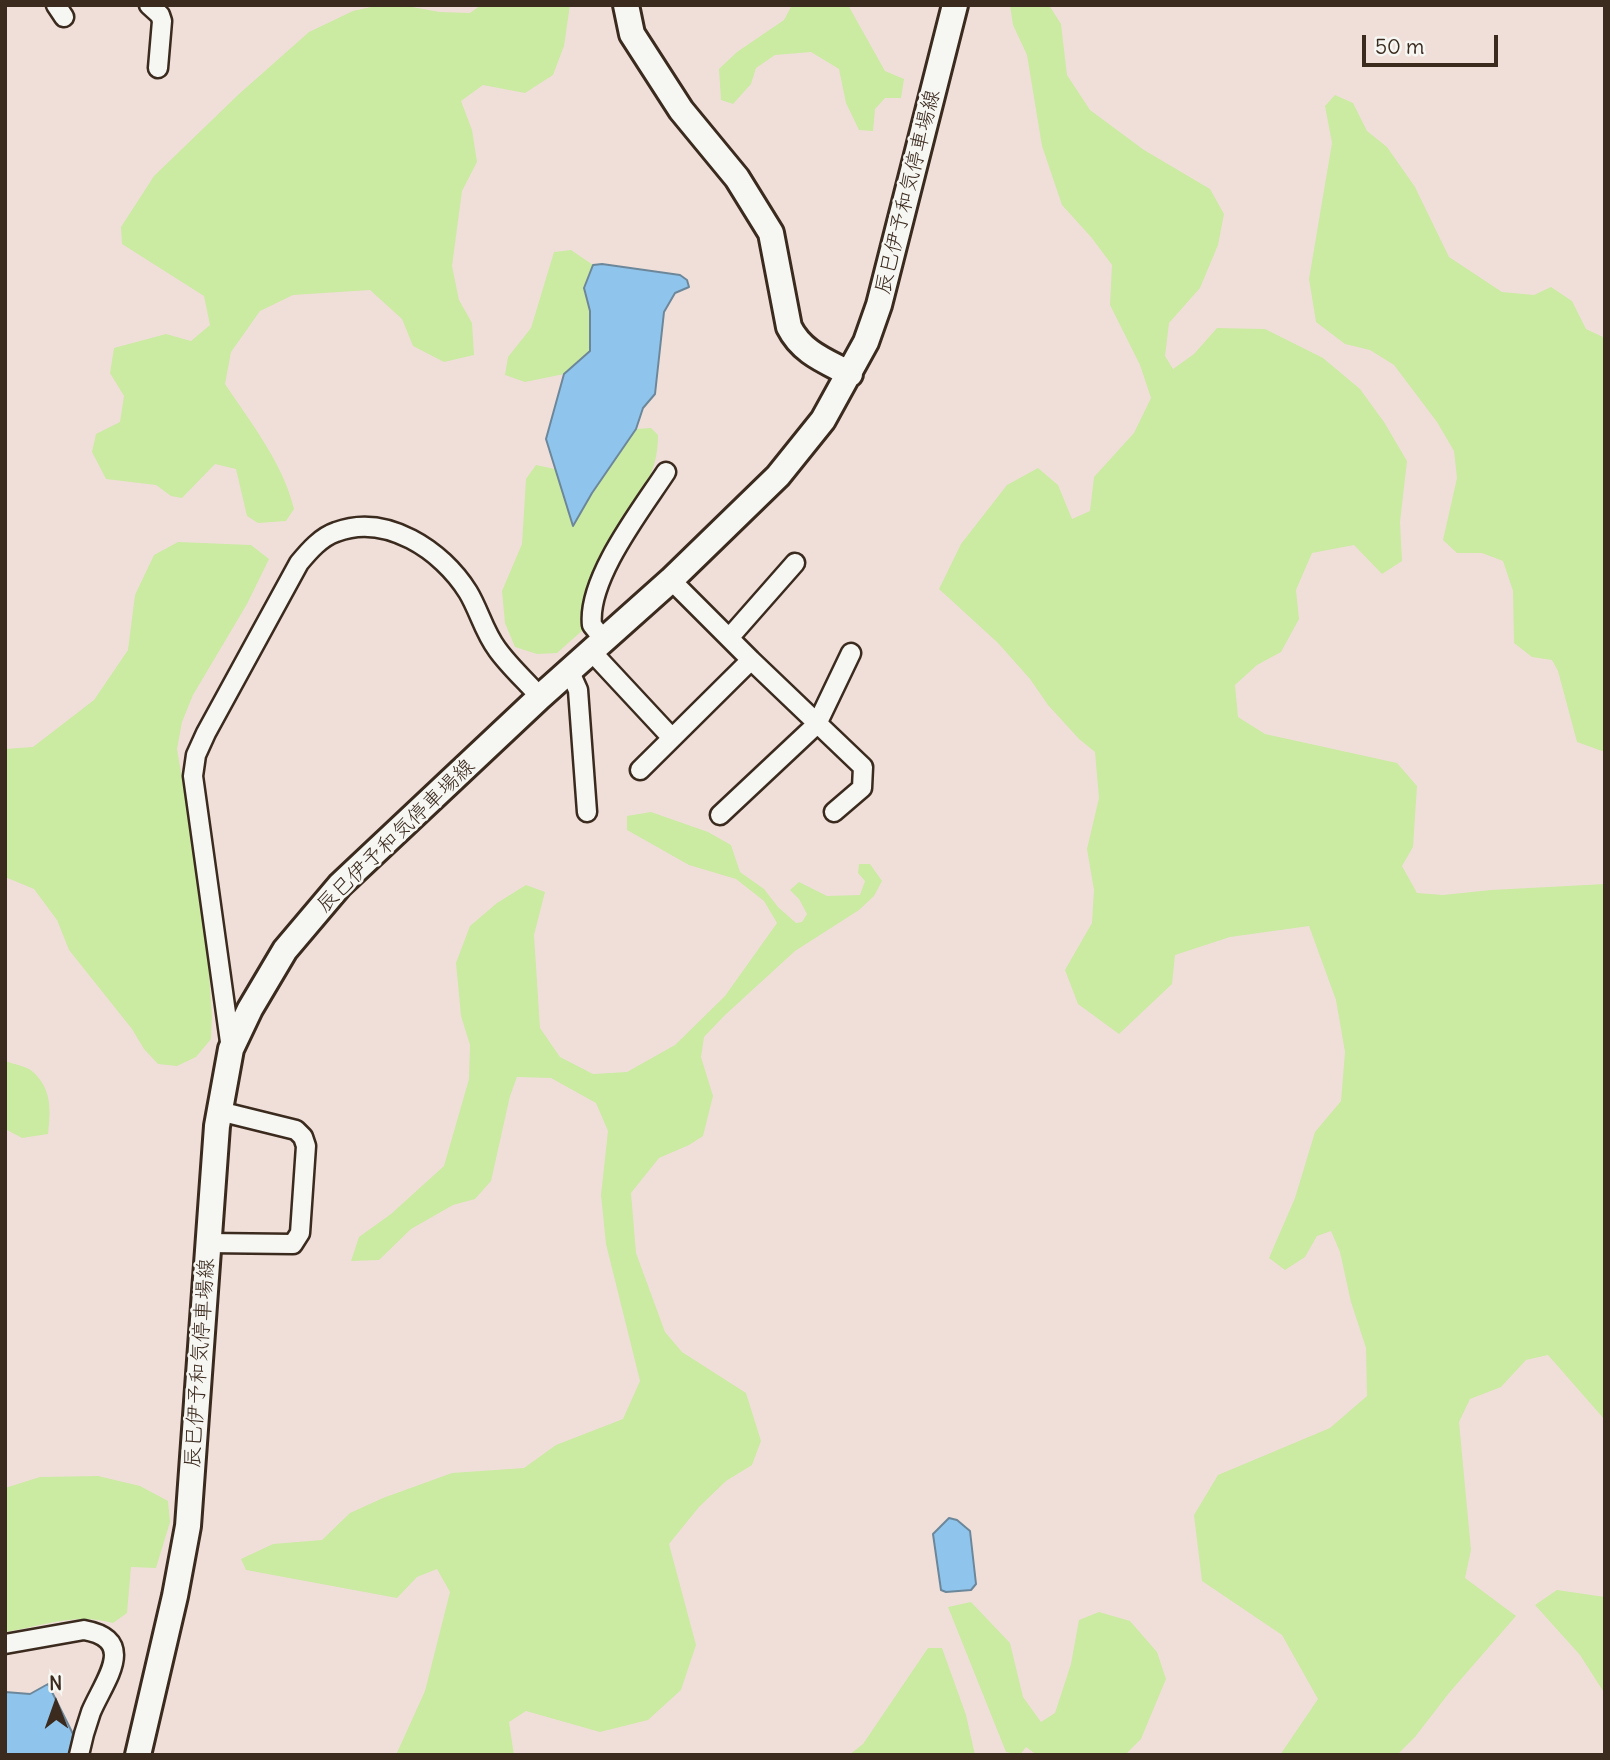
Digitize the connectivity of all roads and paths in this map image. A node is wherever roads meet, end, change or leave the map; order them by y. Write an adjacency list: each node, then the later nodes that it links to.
1 (149, 5): 4 (street)
2 (626, 5): 5 (main road)
3 (955, 5): 5 (main road, 辰巳伊予和気停車場線)
4 (158, 68)
5 (850, 374): 8 (main road, 辰巳伊予和気停車場線)
6 (666, 472): 10 (street)
7 (795, 563): 9 (street)
8 (671, 580): 9 (street); 10 (main road, 辰巳伊予和気停車場線)
9 (729, 638): 12 (street)
10 (598, 646): 13 (main road, 辰巳伊予和気停車場線); 16 (street)
11 (851, 653): 15 (street)
12 (751, 660): 15 (street); 16 (street)
13 (569, 670): 14 (main road, 辰巳伊予和気停車場線); 18 (street)
14 (540, 697): 21 (main road, 辰巳伊予和気停車場線); 21 (street)
15 (817, 724): 19 (street); 20 (street)
16 (672, 738): 17 (street)
17 (640, 770)
18 (586, 812)
19 (834, 812)
20 (720, 815)
21 (231, 1049): 22 (main road, 辰巳伊予和気停車場線)
22 (219, 1111): 23 (main road, 辰巳伊予和気停車場線); 23 (street)
23 (208, 1243): 26 (main road, 辰巳伊予和気停車場線)
24 (5, 1644): 25 (street)
25 (79, 1755)
26 (138, 1755)

